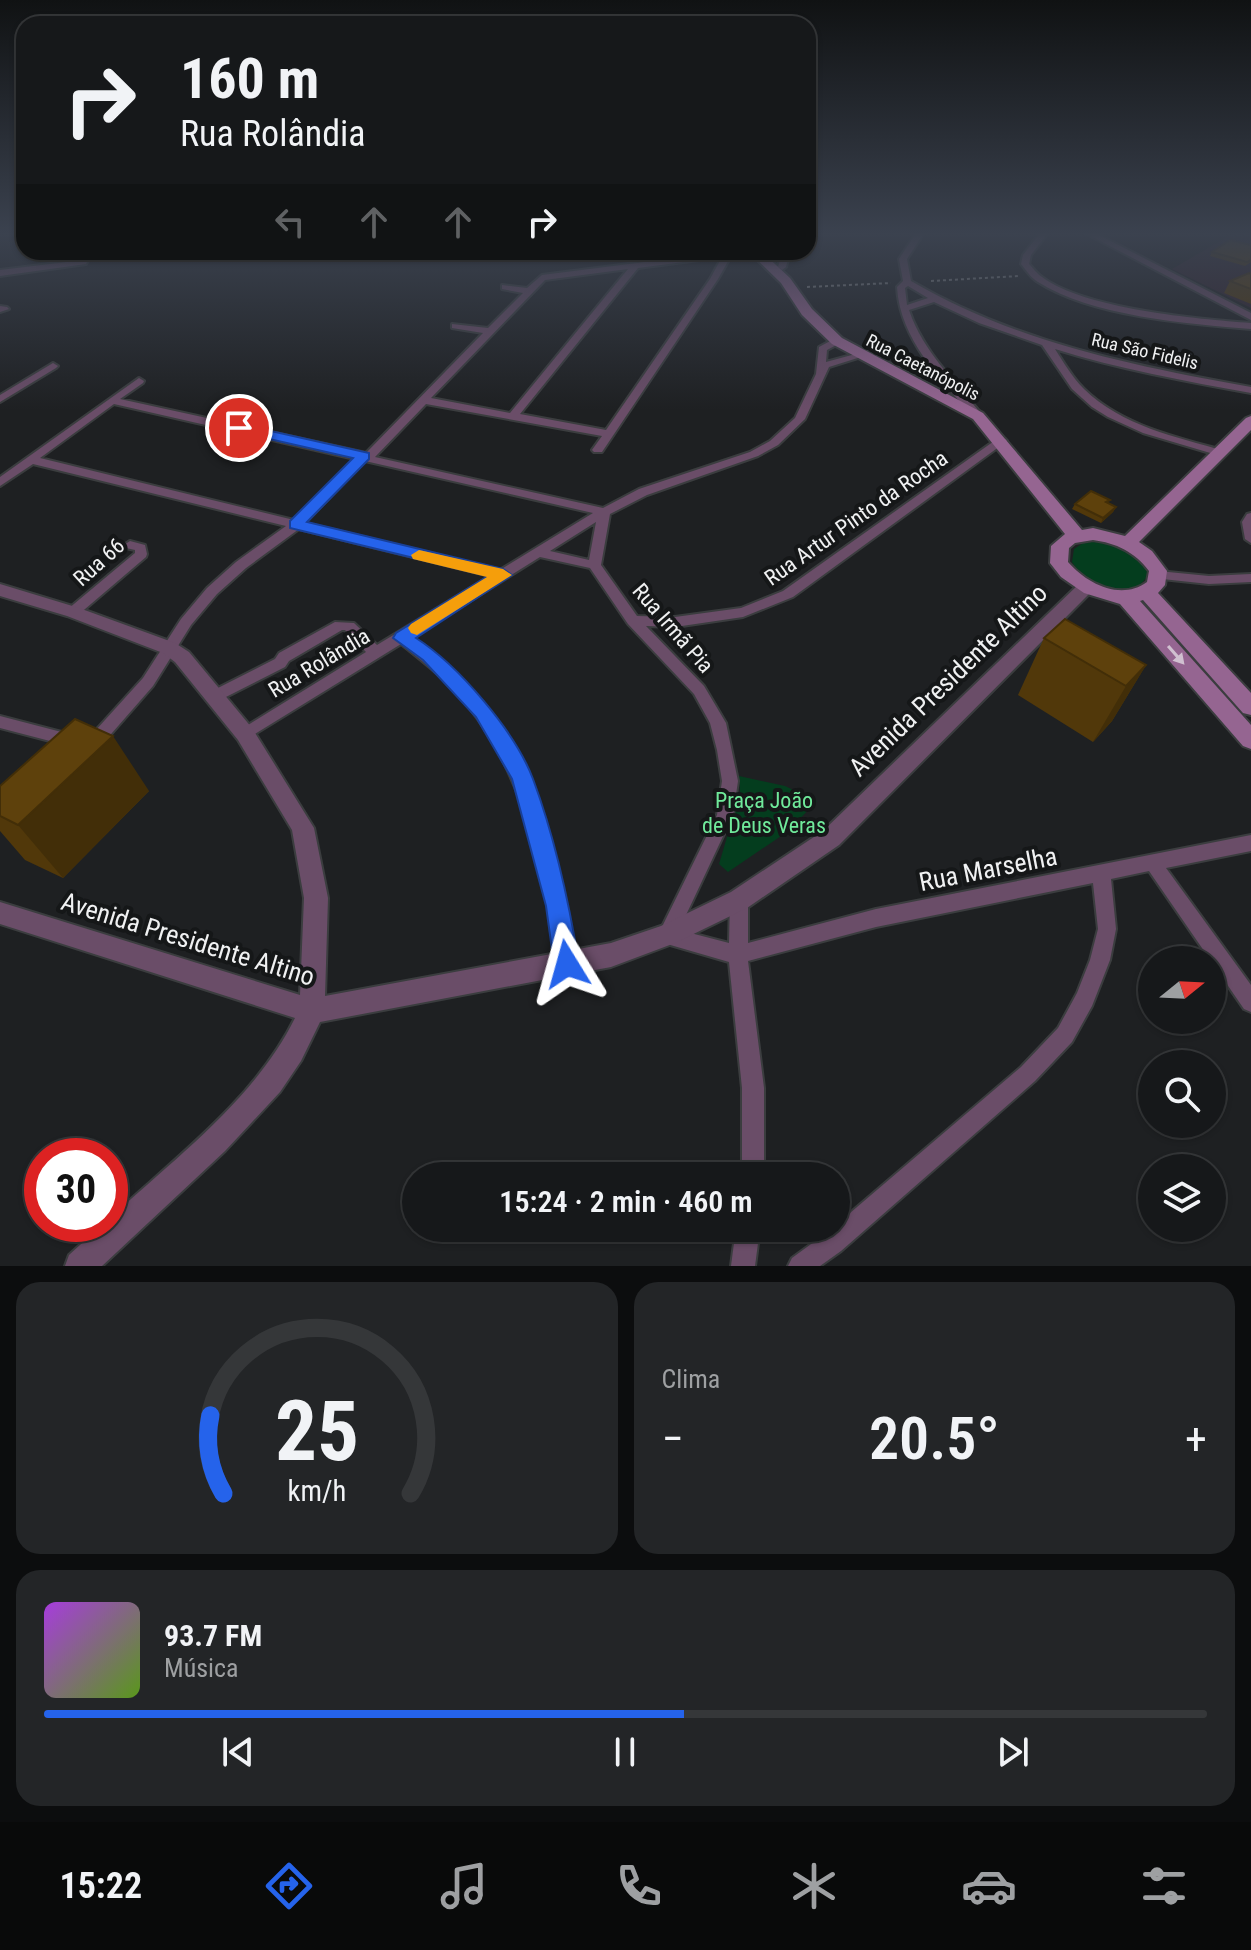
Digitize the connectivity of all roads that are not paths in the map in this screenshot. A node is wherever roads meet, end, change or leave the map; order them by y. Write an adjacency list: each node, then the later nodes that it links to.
1 (528, 292): 15 (street)
2 (614, 292): 28 (street)
3 (705, 292): 30 (street)
4 (795, 292): 11 (main road, Rua Caetanópolis)
5 (901, 292): 10 (street)
6 (923, 292): 9 (street, Rua São Fidelis)
7 (1064, 292): 14 (street)
8 (1203, 292): 12 (street)
9 (934, 299): 10 (street); 17 (street, Rua São Fidelis)
10 (903, 309): 27 (street)
11 (807, 312): 16 (main road, Rua Caetanópolis); 18 (main road)
12 (1251, 317)
13 (455, 326): 15 (street)
14 (1251, 326)
15 (490, 331): 25 (street)
16 (837, 341): 18 (street); 19 (main road, Rua Caetanópolis)
17 (1045, 342): 23 (street, Rua São Fidelis); 33 (street)
18 (822, 349): 21 (street)
19 (859, 356): 21 (street); 27 (main road, Rua Caetanópolis)
20 (53, 366): 24 (street)
21 (820, 372): 37 (street)
22 (139, 381): 26 (street)
23 (1251, 390)
24 (0, 399)
25 (423, 400): 28 (street); 34 (street)
26 (114, 401): 34 (street); 35 (street)
27 (978, 416): 31 (main road)
28 (512, 417): 30 (street)
29 (1251, 421): 33 (main road)
30 (609, 434): 32 (street)
31 (1001, 441): 40 (main road); 53 (street, Rua Artur Pinto da Rocha)
32 (598, 450)
33 (1221, 453): 42 (main road)
34 (366, 456): 37 (street); 39 (street)
35 (32, 460): 36 (street); 39 (street)
36 (0, 482)
37 (604, 512): 44 (street, Rua Rolândia); 45 (street)
38 (1251, 517): 41 (street)
39 (296, 525): 46 (street); 55 (street)
40 (1077, 536): 42 (main road); 49 (main road)
41 (1251, 539)
42 (1128, 543): 48 (main road)
43 (130, 545): 52 (street, Rua 66)
44 (538, 553): 45 (street); 46 (street, Rua Rolândia)
45 (594, 565): 53 (street, Rua Irmã Pia)
46 (503, 575): 54 (street, Rua Rolândia)
47 (1251, 578): 48 (street)
48 (1153, 584): 51 (main road); 58 (main road)
49 (1086, 587): 51 (main road); 65 (street, Avenida Presidente Altino)
50 (0, 590): 52 (street)
51 (1125, 597): 61 (main road, one-way to 61)
52 (73, 612): 55 (street)
53 (633, 621): 67 (street, Rua Irmã Pia)
54 (402, 638): 56 (street, Rua Rolândia); 69 (street)
55 (169, 648): 57 (street); 59 (street)
56 (377, 654): 57 (street); 60 (street, Rua Rolândia)
57 (215, 696): 60 (street)
58 (1251, 707)
59 (0, 722)
60 (245, 734): 71 (street)
61 (1251, 740)
62 (1251, 843): 63 (street, Rua Marselha)
63 (1153, 863): 64 (street, Rua Marselha); 70 (street)
64 (1101, 873): 68 (street, Rua Marselha); 76 (street)
65 (739, 900): 67 (street, Avenida Presidente Altino); 68 (street)
66 (0, 913): 71 (street, Avenida Presidente Altino)
67 (667, 935): 68 (street); 69 (street, Avenida Presidente Altino)
68 (738, 955): 72 (street)
69 (567, 964): 71 (street, Avenida Presidente Altino)
70 (1251, 1002)
71 (312, 1011): 74 (street)
72 (753, 1162)
73 (746, 1242): 75 (street)
74 (80, 1266)
75 (743, 1266)
76 (800, 1266)

